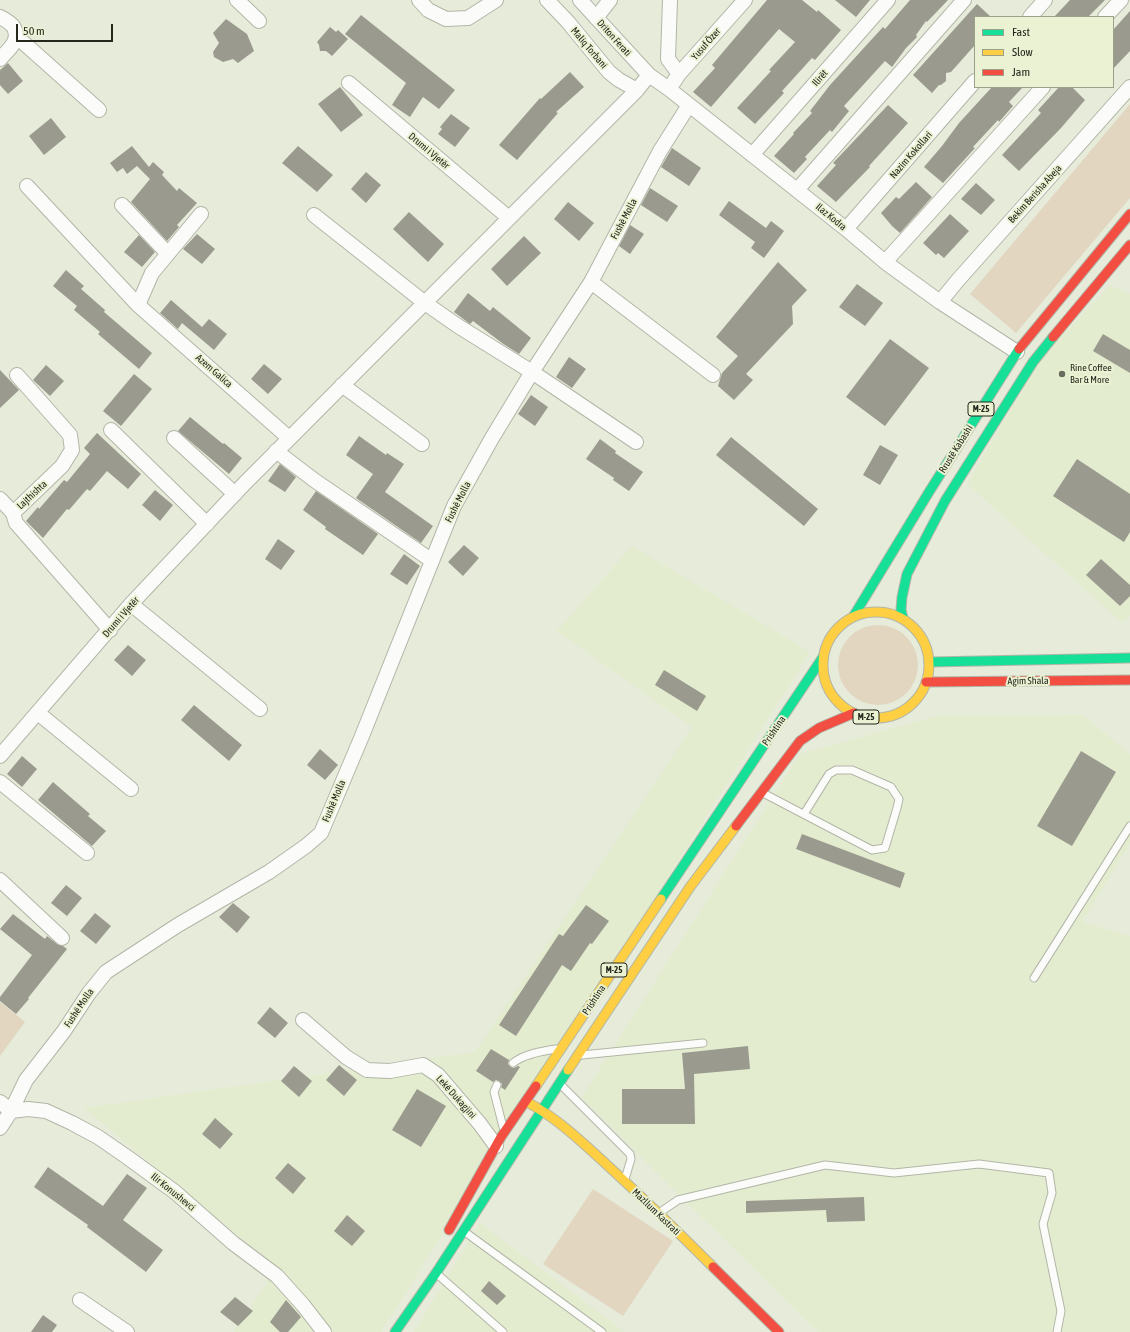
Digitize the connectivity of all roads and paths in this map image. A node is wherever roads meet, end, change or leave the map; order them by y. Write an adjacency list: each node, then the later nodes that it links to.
1 (237, 0): 17 (street)
2 (419, 0): 3 (street)
3 (496, 0)
4 (547, 0): 27 (street, Maliq Torbani)
5 (580, 0): 16 (street, Driton Ferati)
6 (610, 0): 16 (street)
7 (670, 0): 20 (street)
8 (745, 0): 20 (street, Yusuf Özer)
9 (888, 0): 30 (street, Ilirët)
10 (964, 0): 32 (street)
11 (1045, 0): 13 (street)
12 (1121, 0): 14 (street)
13 (1031, 16)
14 (1106, 16)
15 (0, 17): 18 (street)
16 (596, 18): 21 (street, Driton Ferati)
17 (259, 21)
18 (16, 36): 19 (street); 29 (street)
19 (0, 59)
20 (679, 74): 26 (street, Yusuf Özer)
21 (649, 75): 26 (street, Ilaz Kodra); 27 (street, Drumi i Vjetër)
22 (974, 82): 38 (street, Nazim Kokollari)
23 (349, 83): 37 (street, Drumi i Vjetër)
24 (1130, 87): 43 (street, Bekim Berisha Abeja)
25 (1042, 88): 41 (street)
26 (669, 89): 28 (street, Ilaz Kodra)
27 (637, 90): 37 (street, Drumi i Vjetër)
28 (689, 105): 30 (street, Ilaz Kodra); 42 (street, Fushë Molla)
29 (99, 110)
30 (752, 155): 32 (street, Ilaz Kodra)
31 (27, 186): 45 (street, Azem Galica)
32 (797, 190): 38 (street, Ilaz Kodra)
33 (122, 205): 40 (street)
34 (201, 214): 40 (street)
35 (1130, 214): 46 (main road, Rrustë Kabashi / M-25)
36 (314, 215): 44 (street)
37 (509, 218): 44 (street, Drumi i Vjetër)
38 (846, 230): 41 (street, Ilaz Kodra)
39 (1130, 245): 64 (main road, Rrustë Kabashi / M-25)
40 (168, 254): 45 (street)
41 (885, 262): 43 (street, Ilaz Kodra)
42 (590, 282): 47 (street, Fushë Molla); 49 (street)
43 (940, 302): 46 (street, Ilaz Kodra)
44 (425, 303): 47 (street); 50 (street, Drumi i Vjetër)
45 (138, 305): 53 (street, Azem Galica)
46 (1017, 352): 63 (main road, Rrustë Kabashi / M-25)
47 (532, 372): 54 (street); 61 (street, Fushë Molla)
48 (17, 375): 59 (street, Lajthishta)
49 (713, 375)
50 (342, 385): 53 (street, Drumi i Vjetër); 55 (street)
51 (111, 430): 60 (street)
52 (174, 438): 57 (street)
53 (290, 438): 56 (street, Drumi i Vjetër)
54 (636, 442)
55 (422, 444)
56 (276, 451): 57 (street, Drumi i Vjetër); 61 (street)
57 (235, 494): 60 (street, Drumi i Vjetër)
58 (0, 499): 59 (street)
59 (13, 512): 65 (street, Lajthishta)
60 (207, 524): 62 (street, Drumi i Vjetër)
61 (432, 560): 92 (street, Fushë Molla)
62 (132, 604): 65 (street, Drumi i Vjetër); 71 (street)
63 (852, 617): 64 (main road, Prishtina / M-25); 66 (main road, Prishtina / M-25)
64 (902, 618): 68 (main road, Prishtina / M-25)
65 (110, 630): 72 (street, Drumi i Vjetër)
66 (823, 657): 73 (main road, Prishtina / M-25); 86 (main road, Prishtina / M-25)
67 (1130, 658): 68 (main road, Agim Shala)
68 (929, 662): 70 (main road, Prishtina / M-25)
69 (1130, 680): 70 (main road, Agim Shala)
70 (926, 682): 73 (main road, Prishtina / M-25)
71 (260, 709)
72 (38, 712): 74 (street, Drumi i Vjetër); 76 (street)
73 (854, 713): 77 (main road, Prishtina / M-25)
74 (0, 756)
75 (0, 782): 80 (street)
76 (131, 789)
77 (761, 792): 78 (lane); 87 (main road, Prishtina / M-25)
78 (804, 814): 78 (lane)
79 (1130, 826): 83 (lane)
80 (87, 853)
81 (0, 880): 82 (street)
82 (62, 938)
83 (1034, 978)
84 (303, 1020): 96 (street, Lekë Dukagjini)
85 (703, 1043): 87 (lane)
86 (562, 1049): 88 (lane); 91 (main road, Prishtina / M-25)
87 (577, 1055): 89 (main road, Prishtina / M-25)
88 (513, 1062)
89 (560, 1083): 93 (main road, Prishtina / M-25); 97 (lane)
90 (497, 1085): 95 (lane)
91 (525, 1101): 93 (main road, Mazllum Kastrati); 95 (main road, Prishtina / M-25)
92 (5, 1107): 94 (street); 106 (street, Ilir Konushevci)
93 (543, 1109): 97 (main road, Mazllum Kastrati); 99 (main road, Prishtina / M-25)
94 (0, 1128)
95 (505, 1132): 96 (main road, Prishtina / M-25)
96 (496, 1146): 100 (main road, Prishtina / M-25)
97 (624, 1180): 98 (main road, Mazllum Kastrati)
98 (658, 1214): 110 (main road, Mazllum Kastrati); 111 (lane)
99 (463, 1231): 102 (main road, Prishtina / M-25); 109 (lane)
100 (445, 1236)
101 (439, 1250): 103 (main road, Prishtina / M-25)
102 (436, 1273): 103 (main road, Prishtina / M-25); 108 (lane)
103 (421, 1293): 107 (main road, Prishtina / M-25)
104 (80, 1300): 105 (street)
105 (128, 1332)
106 (324, 1332)
107 (395, 1332)
108 (504, 1332)
109 (602, 1332)
110 (779, 1332)
111 (1057, 1332)

